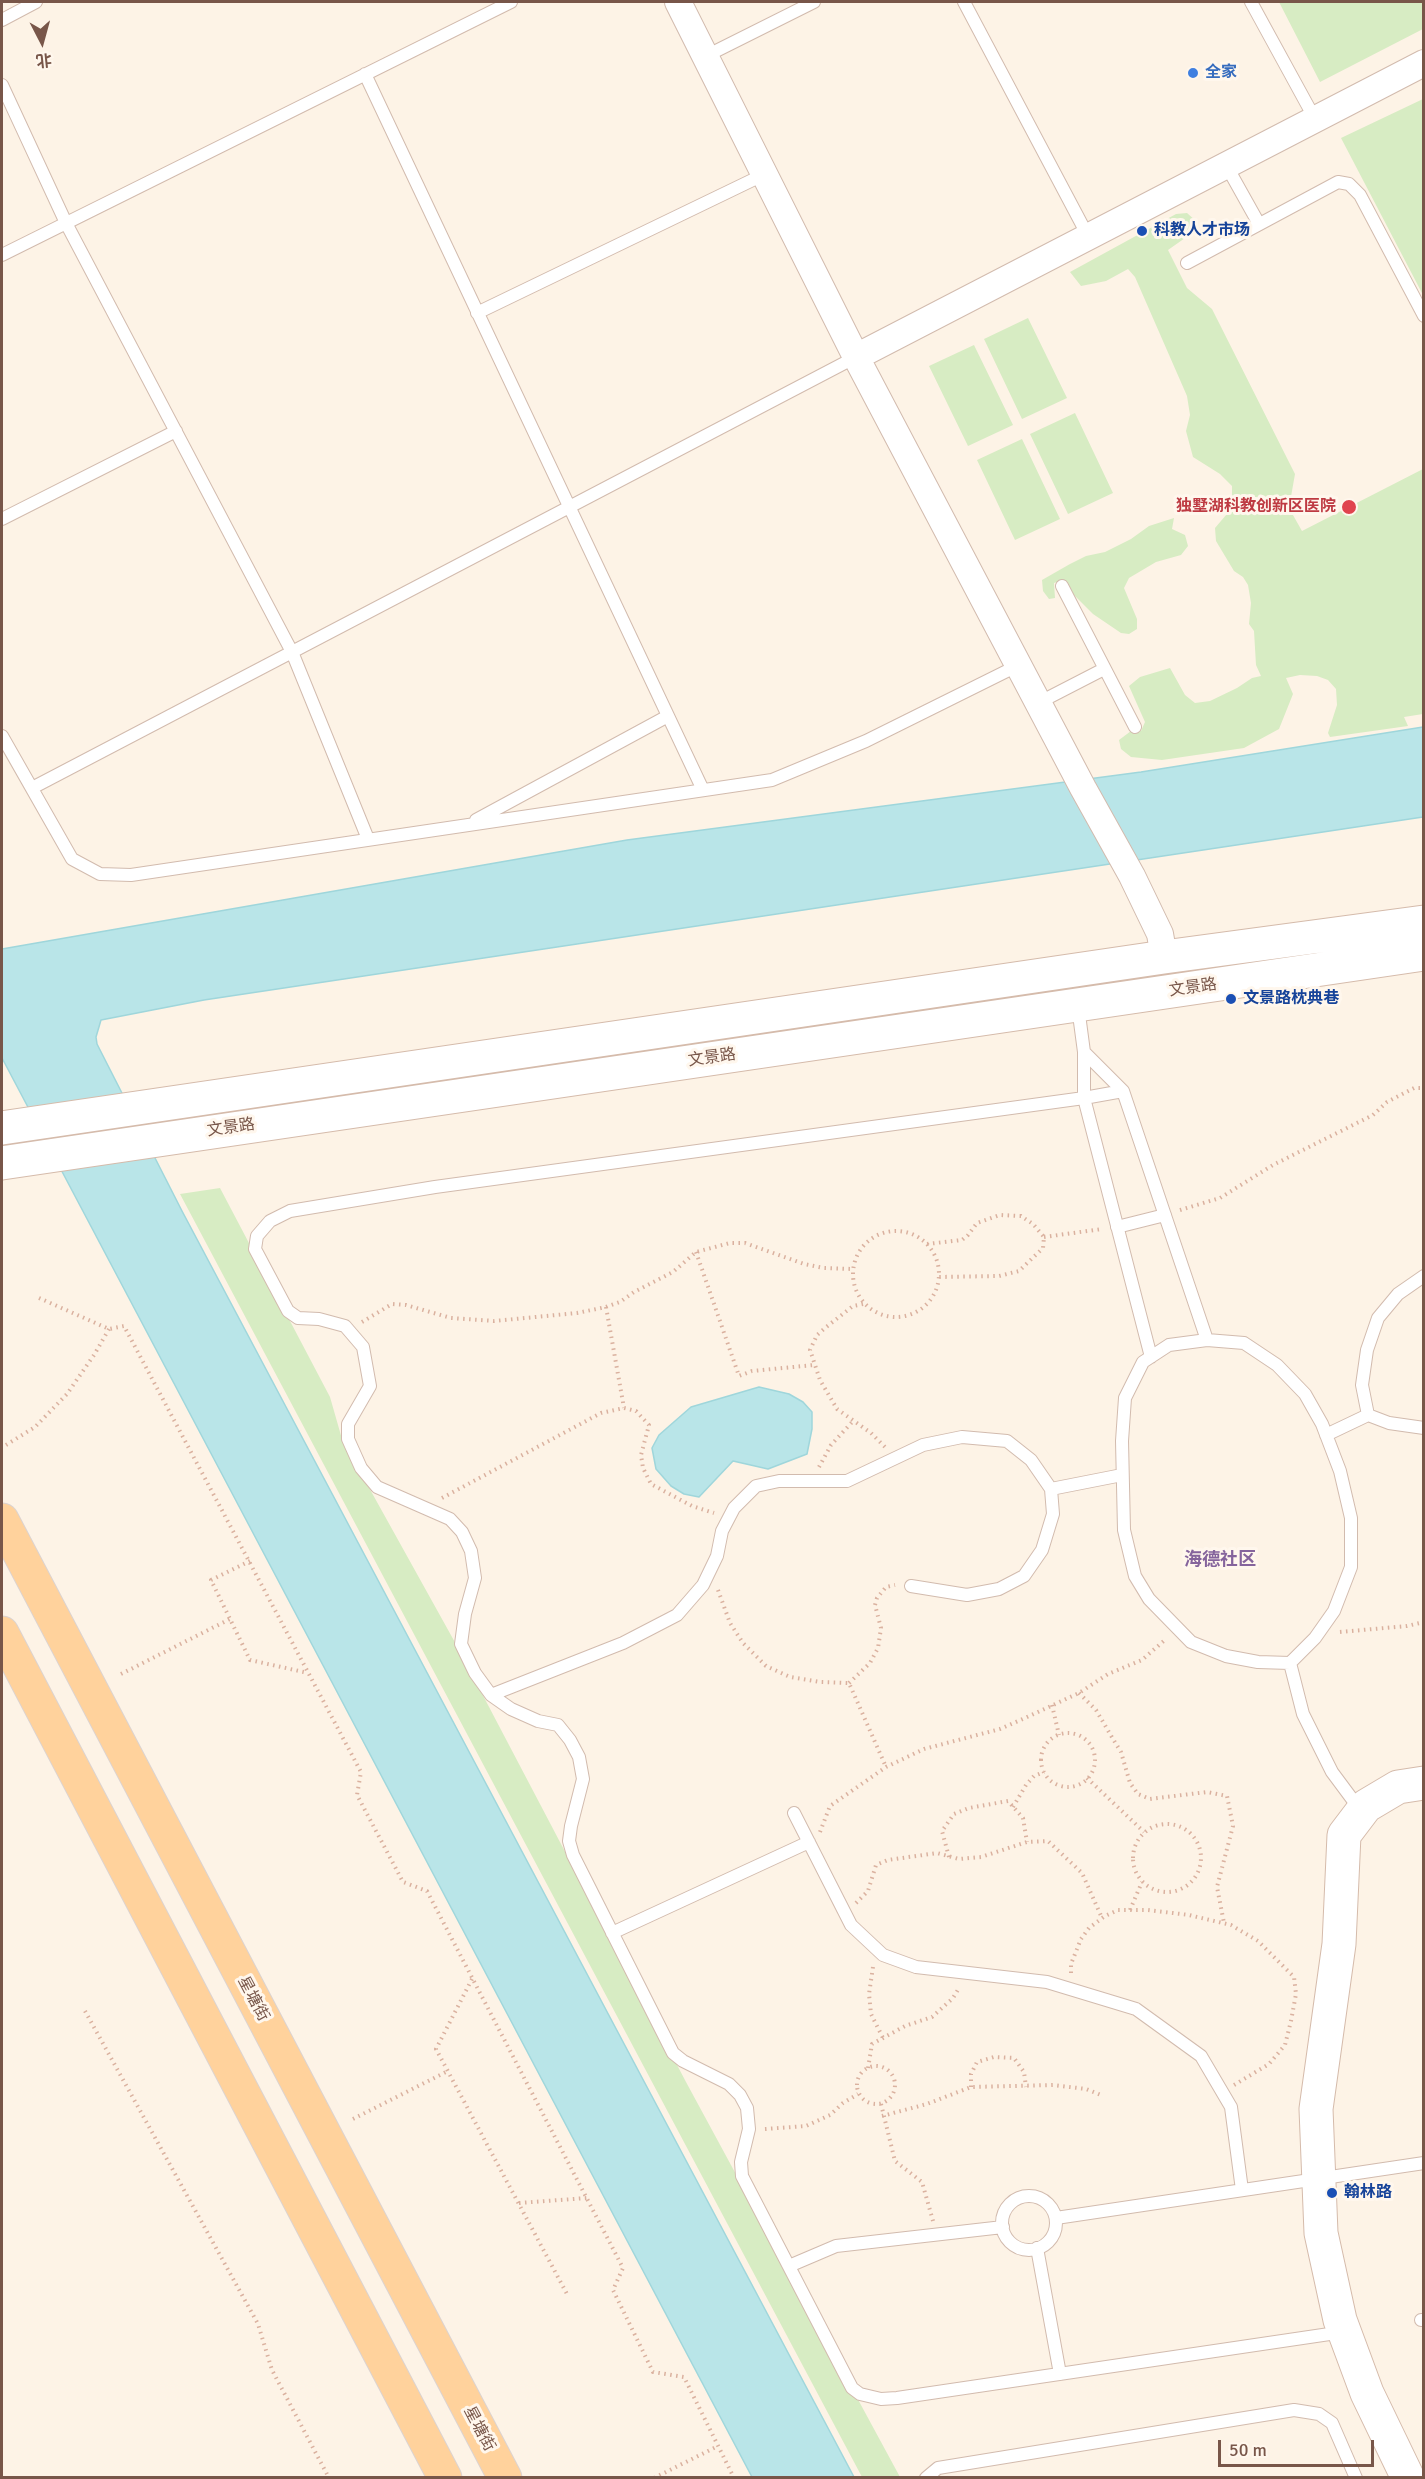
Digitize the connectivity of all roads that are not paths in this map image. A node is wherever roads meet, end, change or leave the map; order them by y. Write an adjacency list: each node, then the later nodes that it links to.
1 (36, 2): 7 (lane)
2 (511, 2): 10 (lane)
3 (678, 2): 8 (street)
4 (814, 2): 8 (lane)
5 (964, 2): 17 (lane)
6 (1251, 2): 12 (lane)
7 (2, 20)
8 (706, 56): 14 (street)
9 (1424, 63): 12 (street)
10 (365, 74): 15 (lane); 20 (lane)
11 (2, 85): 15 (lane)
12 (1315, 119): 13 (street)
13 (1226, 165): 16 (lane); 17 (street)
14 (765, 174): 20 (lane); 22 (street)
15 (66, 223): 18 (lane); 23 (lane)
16 (1259, 224): 19 (lane); 21 (lane)
17 (1088, 236): 22 (street)
18 (2, 255)
19 (1186, 263)
20 (477, 313): 24 (lane)
21 (1424, 316)
22 (856, 357): 24 (lane); 28 (street)
23 (176, 431): 25 (lane); 27 (lane)
24 (568, 508): 27 (lane); 31 (lane)
25 (2, 519)
26 (1062, 586): 29 (lane)
27 (292, 652): 34 (lane); 37 (lane)
28 (1018, 665): 30 (street); 35 (lane)
29 (1104, 669): 30 (lane); 32 (lane)
30 (1038, 703): 40 (street)
31 (668, 716): 35 (lane); 36 (lane)
32 (1135, 727)
33 (2, 736): 34 (lane)
34 (32, 788): 37 (lane)
35 (704, 790): 36 (lane)
36 (467, 825): 37 (lane)
37 (368, 839)
38 (1424, 922): 40 (main road, 文景路)
39 (1424, 954): 41 (main road, 文景路)
40 (1164, 957): 45 (main road, 文景路)
41 (1078, 1005): 42 (lane); 46 (main road, 文景路)
42 (1084, 1052): 43 (lane); 44 (lane)
43 (1123, 1091): 44 (lane); 47 (lane)
44 (1084, 1098): 48 (lane); 61 (lane)
45 (16, 1125)
46 (2, 1163)
47 (1165, 1215): 48 (lane); 50 (lane)
48 (1117, 1227): 51 (lane)
49 (1424, 1276): 52 (lane)
50 (1207, 1340): 51 (lane); 54 (lane)
51 (1151, 1357): 55 (lane)
52 (1368, 1415): 53 (lane); 54 (lane)
53 (1424, 1428)
54 (1326, 1435): 60 (lane)
55 (1122, 1475): 56 (lane); 60 (lane)
56 (1051, 1489): 58 (lane); 61 (lane)
57 (2, 1520): 78 (main road, 星塘街)
58 (911, 1586)
59 (2, 1634): 77 (main road)
60 (1290, 1663): 63 (lane)
61 (491, 1695): 66 (lane)
62 (1424, 1783): 63 (main road)
63 (1361, 1812): 68 (main road)
64 (794, 1813): 65 (lane)
65 (809, 1842): 66 (lane); 69 (lane)
66 (612, 1933): 73 (lane)
67 (1424, 2163): 68 (lane)
68 (1319, 2179): 69 (lane); 74 (main road)
69 (1242, 2190): 70 (lane)
70 (1056, 2218): 71 (lane); 72 (lane)
71 (1003, 2227): 72 (lane); 73 (lane)
72 (1037, 2248): 75 (lane)
73 (789, 2266): 75 (lane)
74 (1345, 2332): 75 (lane); 80 (main road)
75 (1060, 2374)
76 (1352, 2476): 79 (lane)
77 (445, 2478)
78 (505, 2478)
79 (926, 2478)
80 (1408, 2478)

